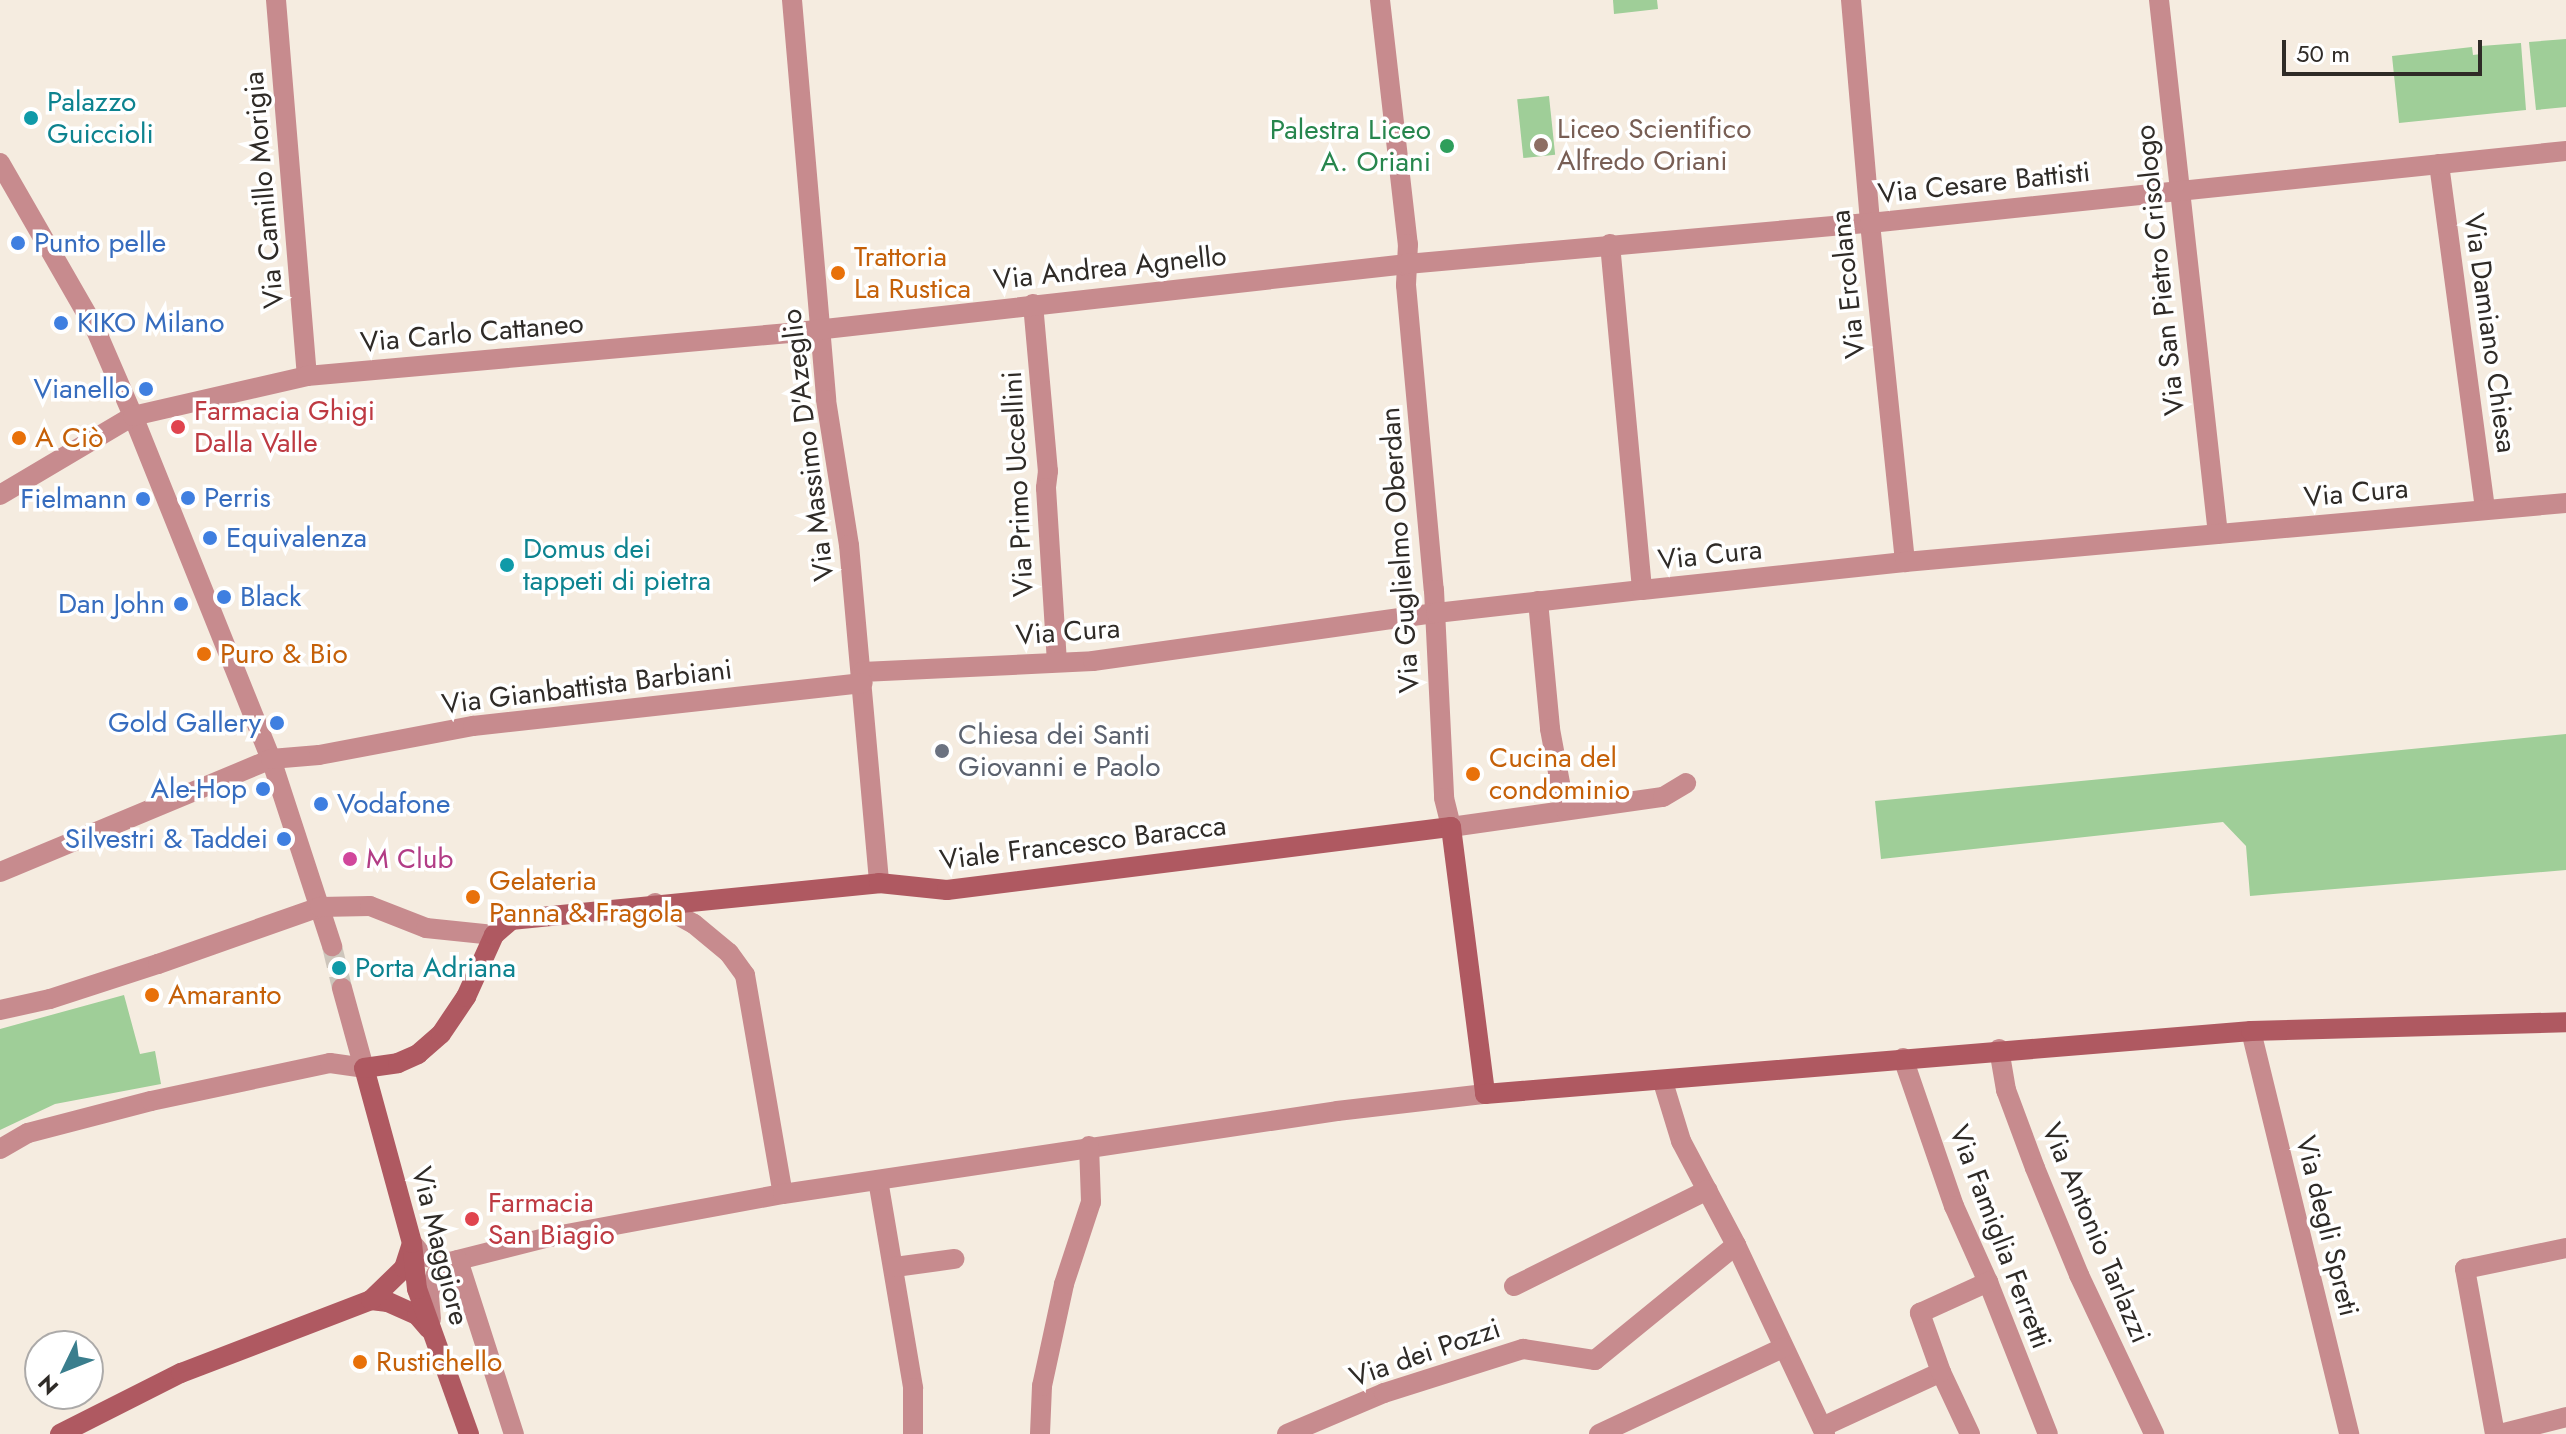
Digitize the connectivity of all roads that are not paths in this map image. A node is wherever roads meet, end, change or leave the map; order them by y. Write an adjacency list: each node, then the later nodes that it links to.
1 (276, 0): 15 (street, Via Camillo Morigia)
2 (792, 0): 14 (street, Via Massimo D'Azeglio)
3 (1380, 0): 12 (street, Via Guglielmo Oberdan)
4 (1851, 0): 10 (street, Via Ercolana)
5 (2159, 0): 9 (street, Via San Pietro Crisologo)
6 (2566, 151): 8 (street, Via Cesare Battisti)
7 (0, 163): 16 (street)
8 (2439, 164): 9 (street, Via Cesare Battisti); 19 (street, Via Damiano Chiesa)
9 (2179, 191): 10 (street, Via Cesare Battisti); 20 (street, Via San Pietro Crisologo)
10 (1870, 223): 11 (street, Via Cesare Battisti); 21 (street, Via Ercolana)
11 (1610, 244): 12 (street, Via Cesare Battisti); 22 (street)
12 (1407, 264): 13 (street, Via Andrea Agnello); 24 (street, Via Guglielmo Oberdan)
13 (1033, 304): 14 (street, Via Andrea Agnello); 25 (street, Via Primo Uccellini)
14 (820, 330): 15 (street, Via Carlo Cattaneo); 26 (street, Via Massimo D'Azeglio)
15 (307, 376): 16 (street, Via Carlo Cattaneo)
16 (133, 416): 17 (street, Via Carlo Cattaneo); 27 (street)
17 (0, 495)
18 (2566, 503): 19 (street, Via Cura)
19 (2485, 510): 20 (street, Via Cura)
20 (2218, 534): 21 (street, Via Cura)
21 (1905, 562): 22 (street, Via Cura)
22 (1642, 590): 23 (street, Via Cura)
23 (1538, 601): 24 (street, Via Cura); 29 (street)
24 (1436, 613): 25 (street, Via Cura); 30 (street, Via Guglielmo Oberdan)
25 (1057, 662): 26 (street, Via Cura)
26 (863, 678): 27 (street, Via Gianbattista Barbiani); 32 (street, Via Massimo D'Azeglio)
27 (271, 759): 31 (street, Via Gianbattista Barbiani); 34 (street)
28 (1686, 783): 29 (street, Viale Francesco Baracca)
29 (1565, 810): 30 (street, Viale Francesco Baracca)
30 (1451, 827): 32 (street, Viale Francesco Baracca); 45 (street, Via Guglielmo Oberdan)
31 (0, 872)
32 (879, 883): 33 (street, Viale Francesco Baracca)
33 (655, 903): 35 (street, Viale Francesco Baracca); 50 (street)
34 (320, 907): 35 (street); 36 (street); 38 (street)
35 (494, 935): 43 (street)
36 (332, 946)
37 (342, 988): 43 (street)
38 (0, 1010)
39 (2566, 1022): 40 (street)
40 (2251, 1031): 41 (street); 75 (street, Via degli Spreti)
41 (1999, 1049): 42 (street); 74 (street, Via Antonio Tarlazzi)
42 (1903, 1058): 44 (street); 57 (street, Via Famiglia Ferretti)
43 (364, 1068): 47 (street); 51 (street, Via Maggiore)
44 (1663, 1082): 45 (street); 49 (street)
45 (1485, 1094): 46 (street)
46 (1089, 1146): 48 (street); 69 (street)
47 (0, 1149)
48 (878, 1180): 50 (street); 56 (street)
49 (1707, 1190): 52 (street); 58 (street)
50 (783, 1194): 55 (street)
51 (412, 1243): 55 (street); 59 (street); 60 (street, Via Maggiore)
52 (1736, 1245): 61 (street); 70 (street, Via dei Pozzi)
53 (2566, 1248): 76 (street)
54 (954, 1259): 56 (street)
55 (454, 1261): 60 (street); 67 (street, Via Maggiore)
56 (895, 1267): 68 (street)
57 (1988, 1282): 62 (street); 73 (street, Via Famiglia Ferretti)
58 (1514, 1286)
59 (371, 1300): 60 (street); 65 (street)
60 (431, 1333): 66 (street, Via Maggiore)
61 (1783, 1348): 64 (street); 71 (street)
62 (1941, 1372): 64 (street); 72 (street)
63 (2566, 1417): 76 (street)
64 (1823, 1430)
65 (60, 1434)
66 (469, 1434)
67 (514, 1434)
68 (913, 1434)
69 (1040, 1434)
70 (1287, 1434)
71 (1599, 1434)
72 (1970, 1434)
73 (2048, 1434)
74 (2154, 1434)
75 (2349, 1434)
76 (2498, 1434)

